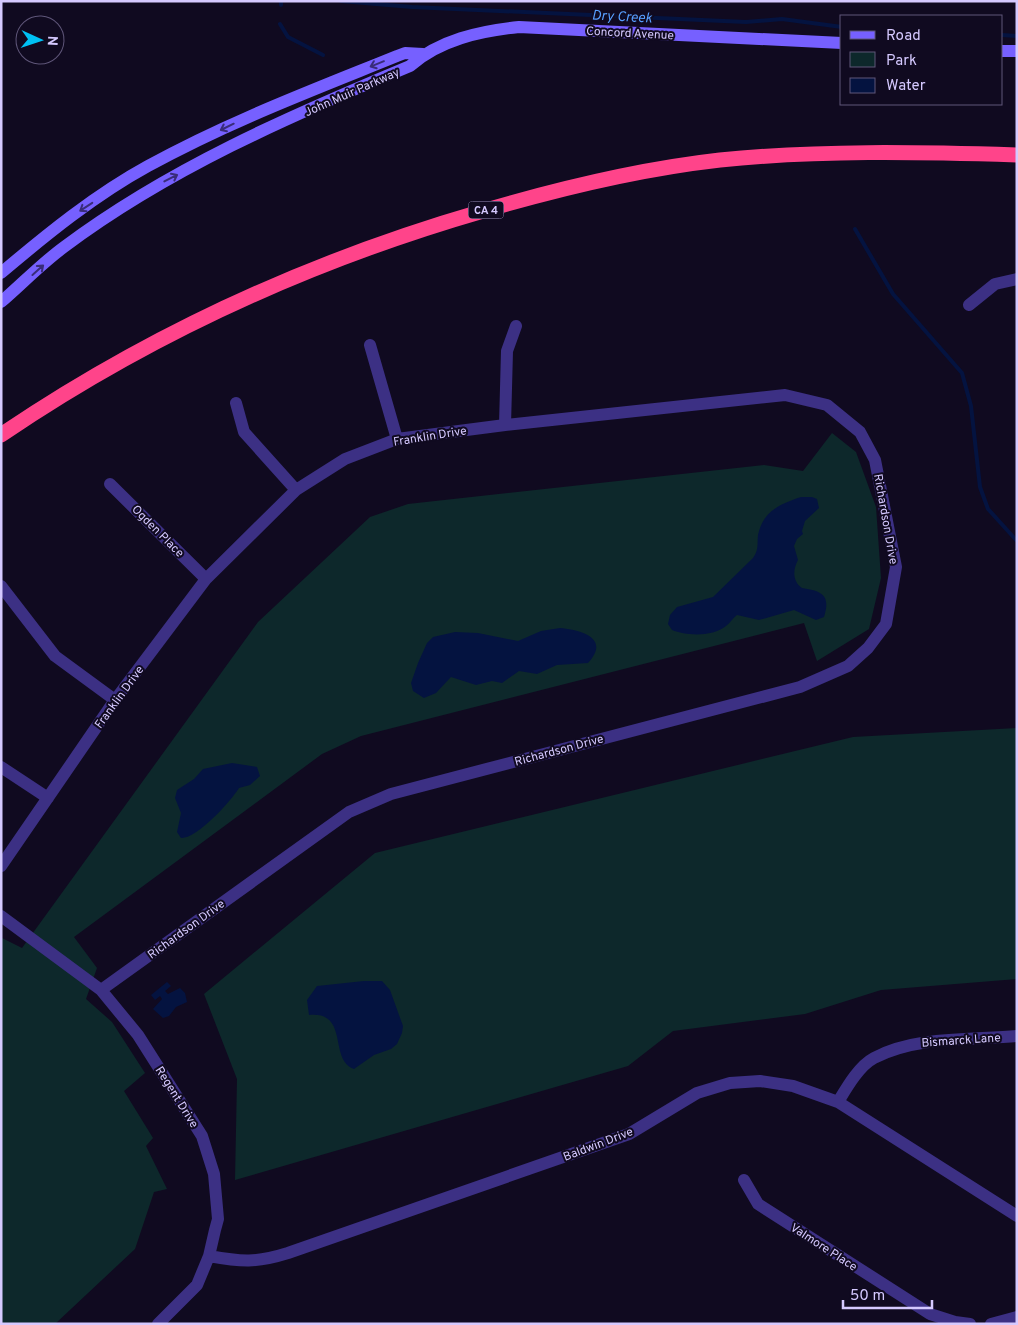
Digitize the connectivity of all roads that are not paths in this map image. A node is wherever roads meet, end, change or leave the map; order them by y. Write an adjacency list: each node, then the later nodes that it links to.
1 (840, 43): 4 (street, Concord Avenue)
2 (1003, 51): 3 (street)
3 (1017, 52)
4 (423, 54): 6 (street, John Muir Parkway, one-way to 6); 8 (street, John Muir Parkway, one-way to 4)
5 (1017, 155): 14 (highway, CA 4)
6 (1, 273)
7 (1017, 279): 9 (street)
8 (1, 302)
9 (969, 305)
10 (516, 326): 13 (street)
11 (370, 345): 15 (street)
12 (236, 403): 18 (street)
13 (505, 425): 15 (street, Franklin Drive); 16 (street, Franklin Drive)
14 (1, 435)
15 (397, 439): 18 (street, Franklin Drive)
16 (875, 460): 26 (street, Richardson Drive)
17 (110, 484): 19 (street, Ogden Place)
18 (296, 490): 19 (street, Franklin Drive)
19 (206, 579): 21 (street, Franklin Drive)
20 (1, 586): 21 (street)
21 (115, 700): 23 (street, Franklin Drive)
22 (1, 767): 23 (street)
23 (48, 798): 24 (street, Franklin Drive)
24 (1, 866)
25 (1, 916): 26 (street, Regent Drive)
26 (101, 990): 31 (street, Regent Drive)
27 (1017, 1036): 28 (street, Bismarck Lane)
28 (838, 1102): 30 (street, Baldwin Drive); 31 (street, Baldwin Drive)
29 (744, 1180): 34 (street, Valmore Place)
30 (1017, 1216)
31 (209, 1256): 33 (street, Regent Drive)
32 (1017, 1317): 35 (street)
33 (158, 1324)
34 (970, 1324)
35 (992, 1324)

